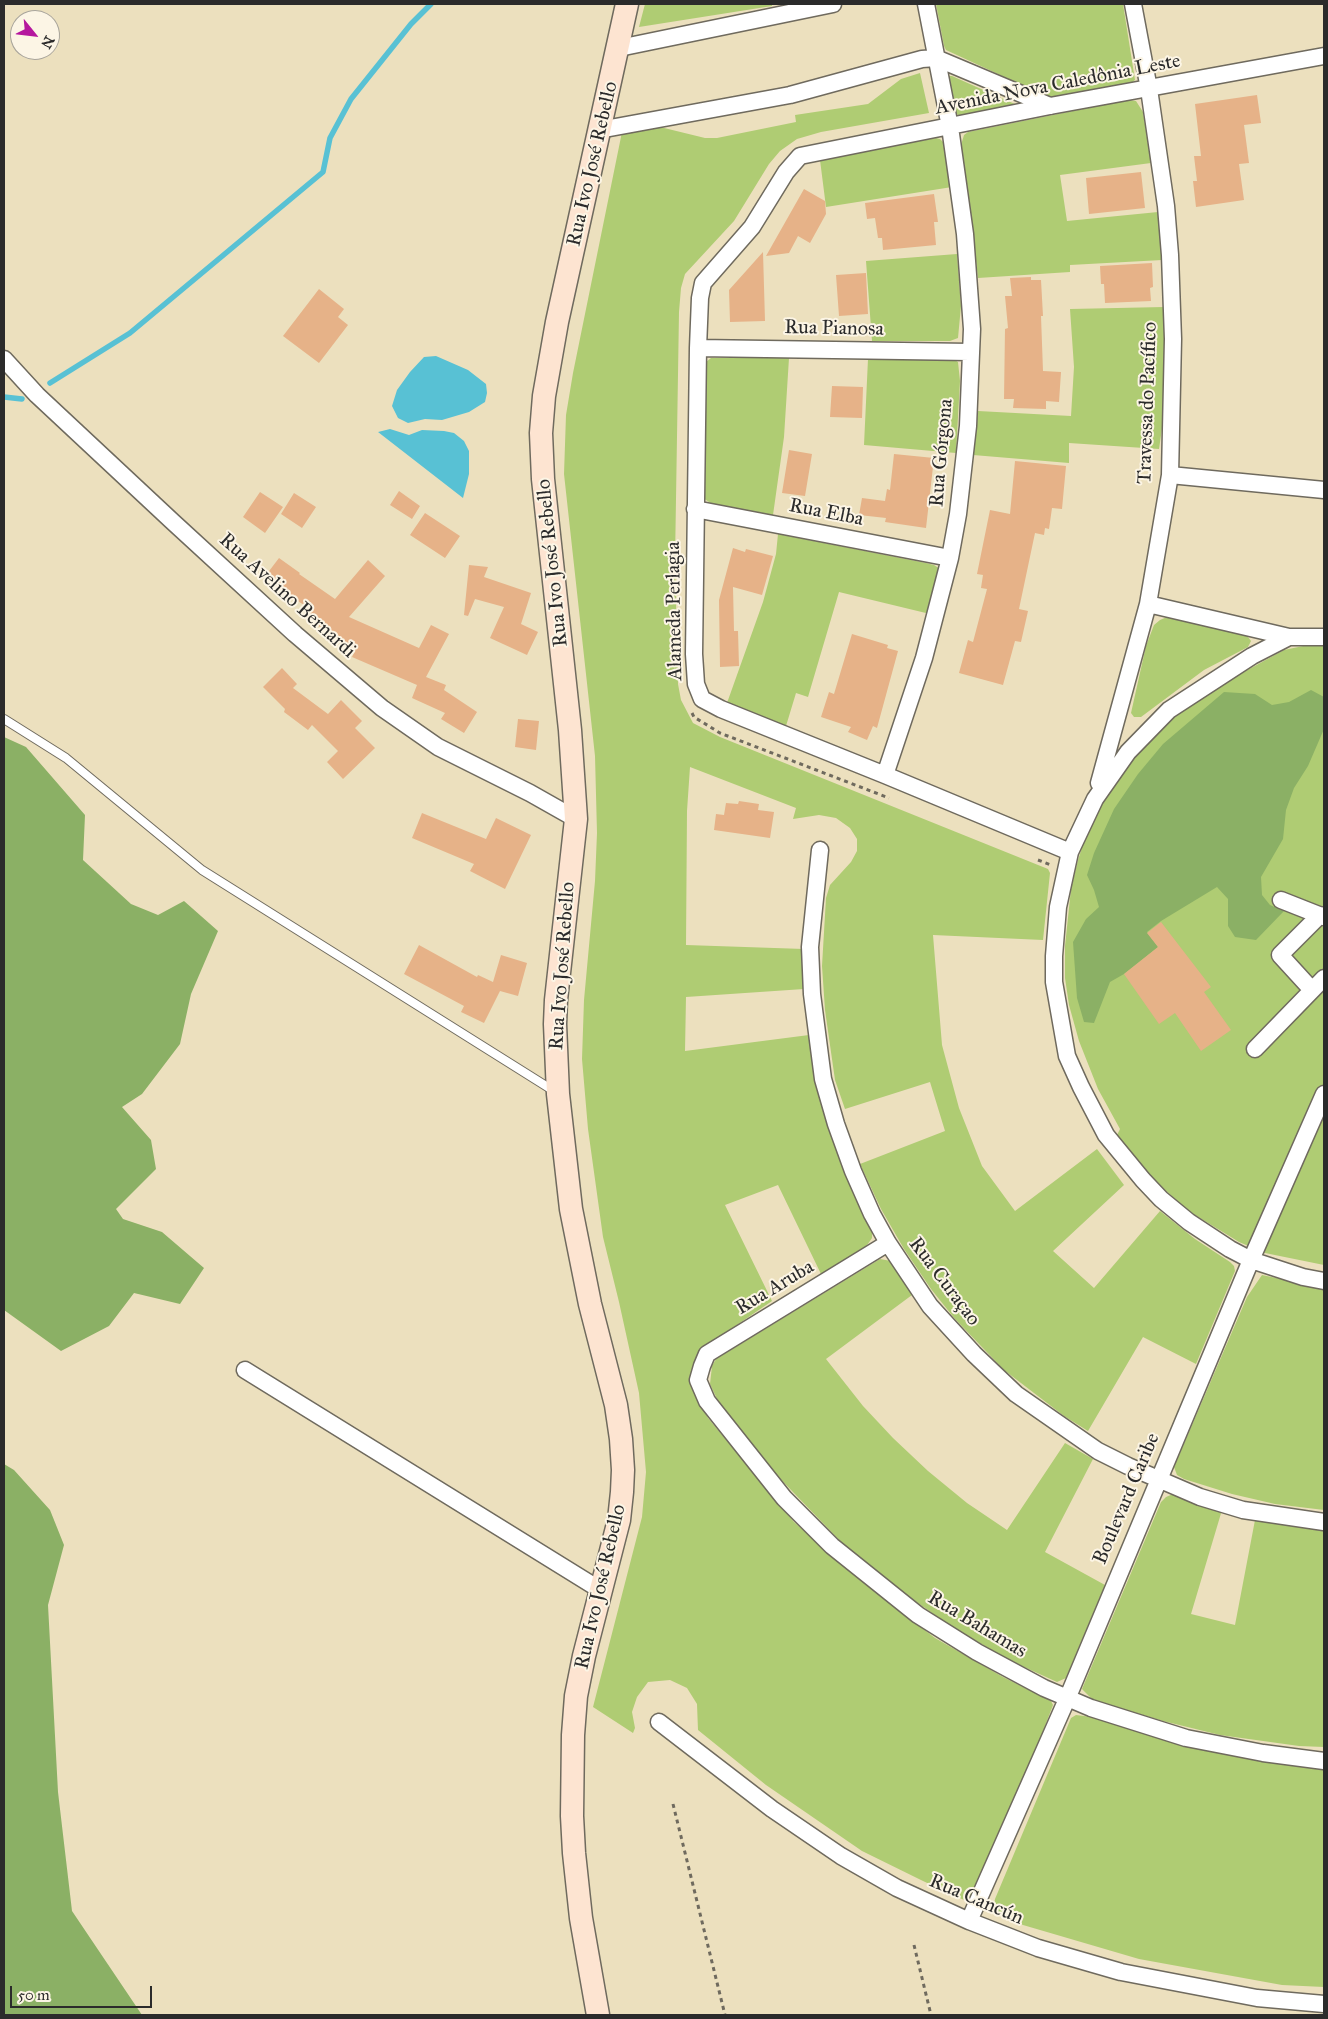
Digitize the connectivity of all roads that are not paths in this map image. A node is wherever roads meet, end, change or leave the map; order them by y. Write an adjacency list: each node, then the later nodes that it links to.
1 (627, 4): 5 (street, Rua Ivo José Rebello)
2 (832, 4): 5 (street)
3 (926, 4): 7 (street, Rua Górgona)
4 (1133, 4): 8 (street, Travessa do Pacífico)
5 (619, 48): 11 (street, Rua Ivo José Rebello)
6 (1324, 56): 8 (street, Avenida Nova Caledônia Leste)
7 (936, 58): 9 (street); 10 (street, Rua Górgona); 11 (street)
8 (1149, 89): 9 (street, Avenida Nova Caledônia Leste); 16 (street, Travessa do Pacífico)
9 (1050, 106): 10 (street, Avenida Nova Caledônia Leste)
10 (950, 127): 12 (street, Avenida Nova Caledônia Leste); 14 (street, Rua Górgona)
11 (600, 130): 26 (street, Rua Ivo José Rebello)
12 (800, 156): 13 (street, Alameda Perlagia)
13 (698, 348): 14 (street, Rua Pianosa); 18 (street, Alameda Perlagia)
14 (970, 352): 19 (street, Rua Górgona)
15 (4, 359): 26 (street, Rua Avelino Bernardi)
16 (1170, 475): 17 (street); 20 (street, Travessa do Pacífico)
17 (1324, 490)
18 (695, 510): 19 (street, Rua Elba); 24 (street, Alameda Perlagia)
19 (950, 558): 24 (street, Rua Górgona)
20 (1148, 604): 21 (street); 25 (street, Travessa do Pacífico)
21 (1289, 637): 22 (street); 25 (street)
22 (1324, 637)
23 (4, 719): 34 (lane)
24 (886, 775): 28 (street, Alameda Perlagia)
25 (1094, 799): 28 (street)
26 (576, 819): 34 (street, Rua Ivo José Rebello)
27 (820, 850): 36 (street, Rua Curaçao)
28 (1070, 852): 37 (street)
29 (1281, 900): 30 (street)
30 (1322, 916): 32 (street)
31 (1324, 978): 32 (street)
32 (1312, 990): 33 (street)
33 (1255, 1049)
34 (558, 1094): 43 (street, Rua Ivo José Rebello)
35 (1324, 1094): 37 (street, Boulevard Caribe)
36 (888, 1243): 40 (street, Rua Aruba); 41 (street, Rua Curaçao)
37 (1251, 1260): 38 (street); 41 (street, Boulevard Caribe)
38 (1324, 1281)
39 (245, 1370): 43 (street)
40 (698, 1380): 44 (street, Rua Bahamas)
41 (1158, 1479): 42 (street, Rua Curaçao); 44 (street, Boulevard Caribe)
42 (1324, 1522)
43 (602, 1591): 49 (street, Rua Ivo José Rebello)
44 (1067, 1699): 46 (street, Rua Bahamas); 47 (street, Boulevard Caribe)
45 (659, 1722): 47 (street, Rua Cancún)
46 (1324, 1760)
47 (969, 1921): 48 (street, Rua Cancún)
48 (1324, 2004)
49 (598, 2015)

